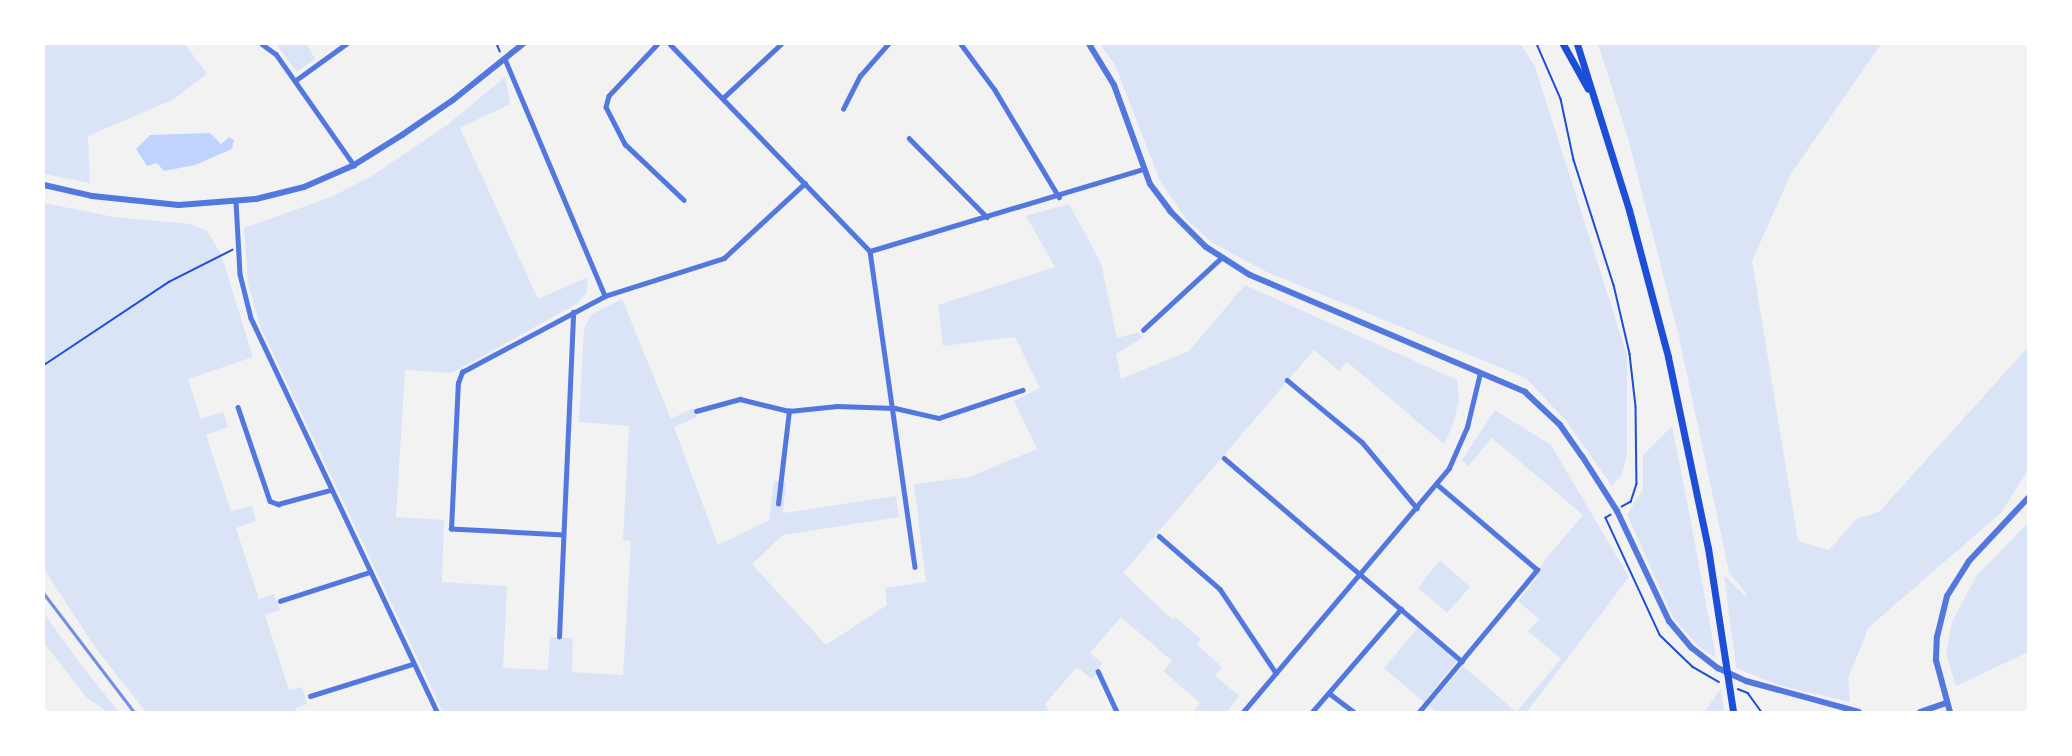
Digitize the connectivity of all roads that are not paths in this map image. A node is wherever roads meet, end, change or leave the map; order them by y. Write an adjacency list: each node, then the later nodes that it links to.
1 (261, 44): 13 (street)
2 (346, 44): 13 (street)
3 (523, 44): 12 (street)
4 (658, 44): 23 (street)
5 (670, 44): 14 (street)
6 (781, 44): 14 (street)
7 (888, 44): 16 (street)
8 (961, 44): 22 (street)
9 (1089, 44): 19 (street)
10 (1563, 44): 15 (main road)
11 (1577, 44): 15 (main road)
12 (505, 59): 18 (street); 28 (street)
13 (296, 80): 18 (street)
14 (723, 98): 20 (street)
15 (1597, 105): 65 (main road)
16 (843, 109)
17 (909, 138): 25 (street)
18 (354, 165): 24 (street)
19 (1144, 170): 22 (street); 27 (street)
20 (805, 183): 26 (street); 28 (street)
21 (44, 185): 24 (street)
22 (1059, 197): 25 (street)
23 (684, 200)
24 (236, 202): 40 (street)
25 (987, 217): 26 (street)
26 (870, 251): 35 (street)
27 (1220, 259): 30 (street); 31 (street)
28 (605, 296): 29 (street)
29 (573, 312): 44 (street); 44 (street)
30 (1143, 330)
31 (1480, 373): 39 (street); 66 (street)
32 (1287, 380): 43 (street)
33 (1022, 390): 35 (street)
34 (238, 408): 40 (street)
35 (895, 408): 37 (street); 46 (street)
36 (696, 411): 37 (street)
37 (789, 411): 42 (street)
38 (1224, 458): 48 (street)
39 (1437, 485): 43 (street); 52 (street)
40 (330, 490): 47 (street)
41 (2028, 498): 58 (street)
42 (778, 504)
43 (1418, 508): 48 (street)
44 (563, 535): 51 (street)
45 (1159, 536): 55 (street)
46 (915, 567)
47 (370, 572): 49 (street); 53 (street)
48 (1360, 574): 50 (street); 55 (street)
49 (280, 602)
50 (1401, 609): 52 (street); 56 (street)
51 (559, 637)
52 (1462, 661): 64 (street)
53 (413, 664): 57 (street); 59 (street)
54 (1098, 671): 60 (street)
55 (1276, 673): 61 (street)
56 (1329, 693): 62 (street); 63 (street)
57 (310, 696)
58 (1946, 703): 67 (street); 68 (street)
59 (437, 712)
60 (1117, 712)
61 (1244, 712)
62 (1312, 712)
63 (1354, 712)
64 (1419, 712)
65 (1733, 712)
66 (1859, 712)
67 (1920, 712)
68 (1950, 712)

